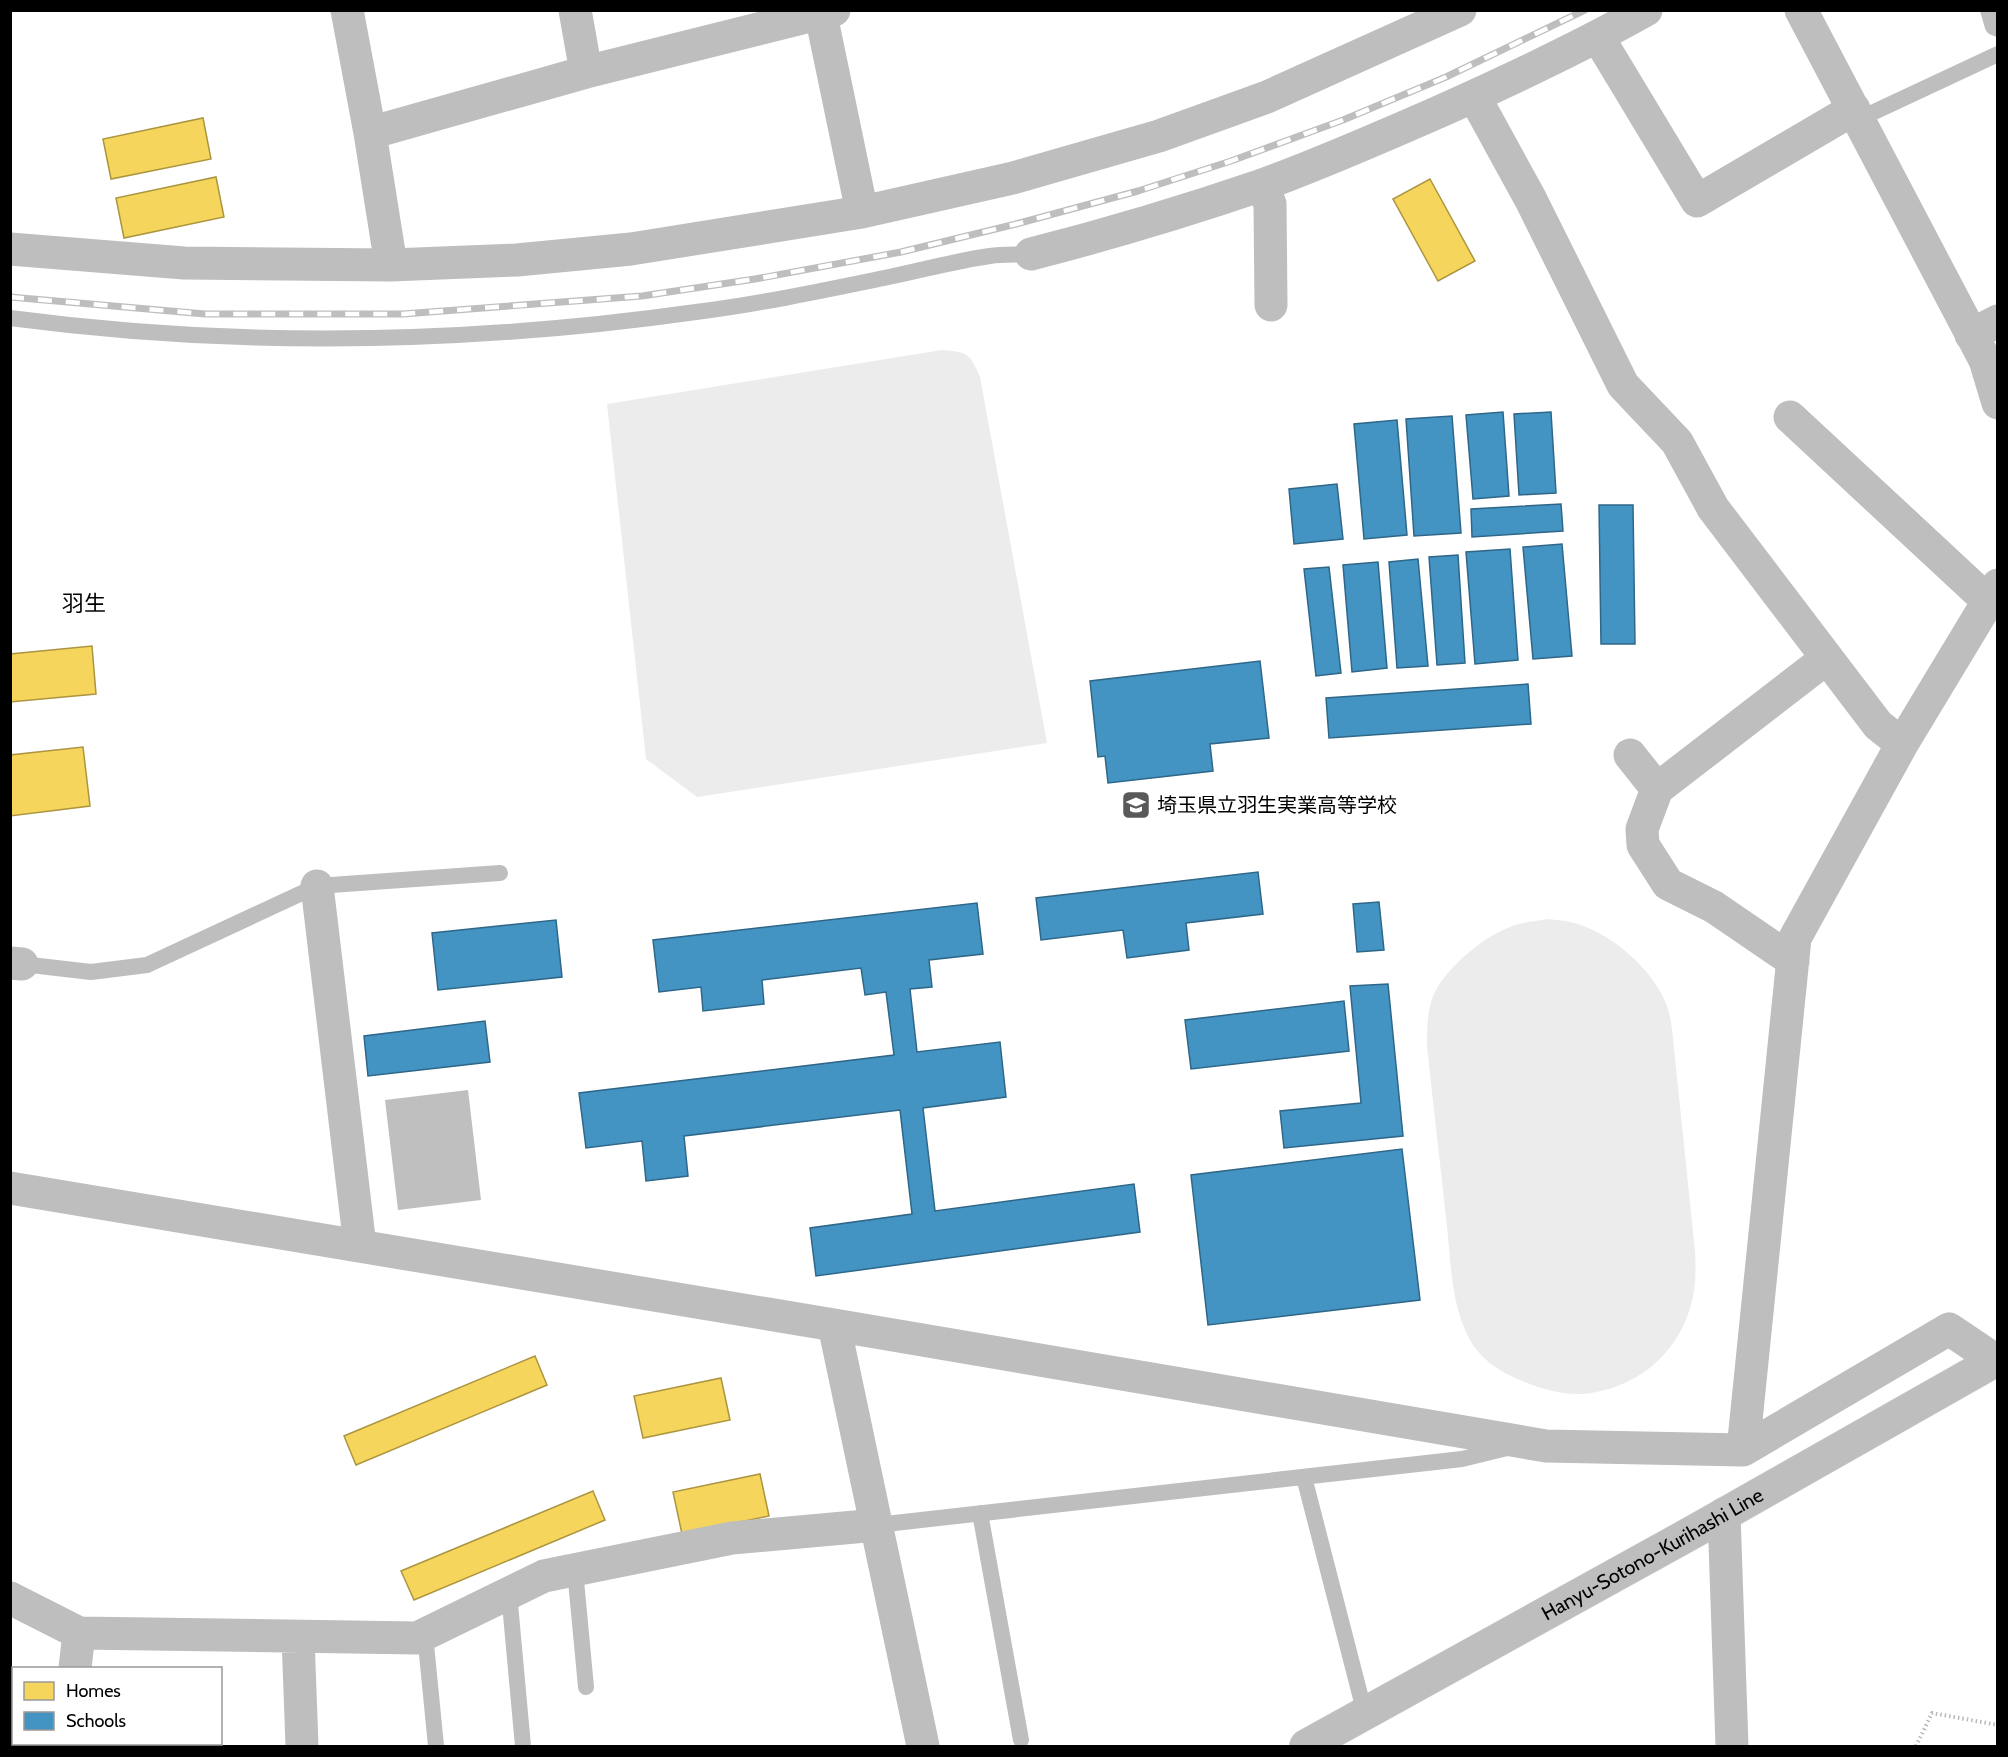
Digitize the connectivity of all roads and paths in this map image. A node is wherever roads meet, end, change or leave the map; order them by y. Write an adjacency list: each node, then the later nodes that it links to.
1 (347, 10): 15 (street)
2 (575, 10): 12 (street)
3 (1460, 10): 8 (street)
4 (1646, 10): 10 (street)
5 (1801, 10): 14 (street)
6 (1988, 10): 9 (lane)
7 (825, 12): 12 (street); 17 (street)
8 (1414, 20): 17 (street)
9 (1998, 29)
10 (1598, 38): 13 (street); 14 (street)
11 (1998, 54): 14 (lane)
12 (586, 72): 15 (street)
13 (1474, 96): 16 (street); 27 (street)
14 (1856, 114): 23 (street)
15 (370, 133): 20 (street)
16 (1262, 185): 19 (street); 21 (street)
17 (862, 212): 20 (street)
18 (10, 249): 20 (street)
19 (1031, 254): 22 (lane)
20 (391, 265)
21 (1271, 305)
22 (10, 318)
23 (1984, 328): 24 (street)
24 (1998, 402)
25 (1790, 417): 26 (street)
26 (1993, 593): 28 (street)
27 (1827, 658): 28 (street); 30 (street)
28 (1902, 744): 33 (street)
29 (1630, 755): 30 (street)
30 (1657, 789): 33 (street)
31 (500, 873): 32 (lane)
32 (317, 886): 34 (lane); 36 (street)
33 (1793, 961): 40 (street)
34 (16, 963)
35 (10, 1188): 36 (street)
36 (360, 1246): 37 (street)
37 (834, 1325): 39 (street); 44 (street)
38 (1997, 1360): 40 (street); 43 (street, Hanyu-Sotono-Kurihashi Line)
39 (1528, 1443): 40 (street); 41 (lane)
40 (1743, 1450)
41 (1304, 1477): 42 (lane); 53 (lane)
42 (980, 1513): 44 (lane); 55 (lane)
43 (1724, 1514): 53 (street, Hanyu-Sotono-Kurihashi Line); 61 (street)
44 (877, 1525): 45 (street); 59 (street)
45 (575, 1570): 46 (street); 52 (lane)
46 (509, 1593): 49 (street); 58 (lane)
47 (10, 1598): 48 (street)
48 (79, 1633): 50 (street); 51 (street)
49 (425, 1634): 50 (street); 57 (lane)
50 (298, 1636): 56 (street)
51 (75, 1667)
52 (586, 1687)
53 (1365, 1714): 60 (street, Hanyu-Sotono-Kurihashi Line)
54 (1998, 1725): 62 (path)
55 (1021, 1740)
56 (302, 1746)
57 (436, 1746)
58 (523, 1746)
59 (923, 1746)
60 (1306, 1746)
61 (1732, 1746)
62 (1916, 1746)

